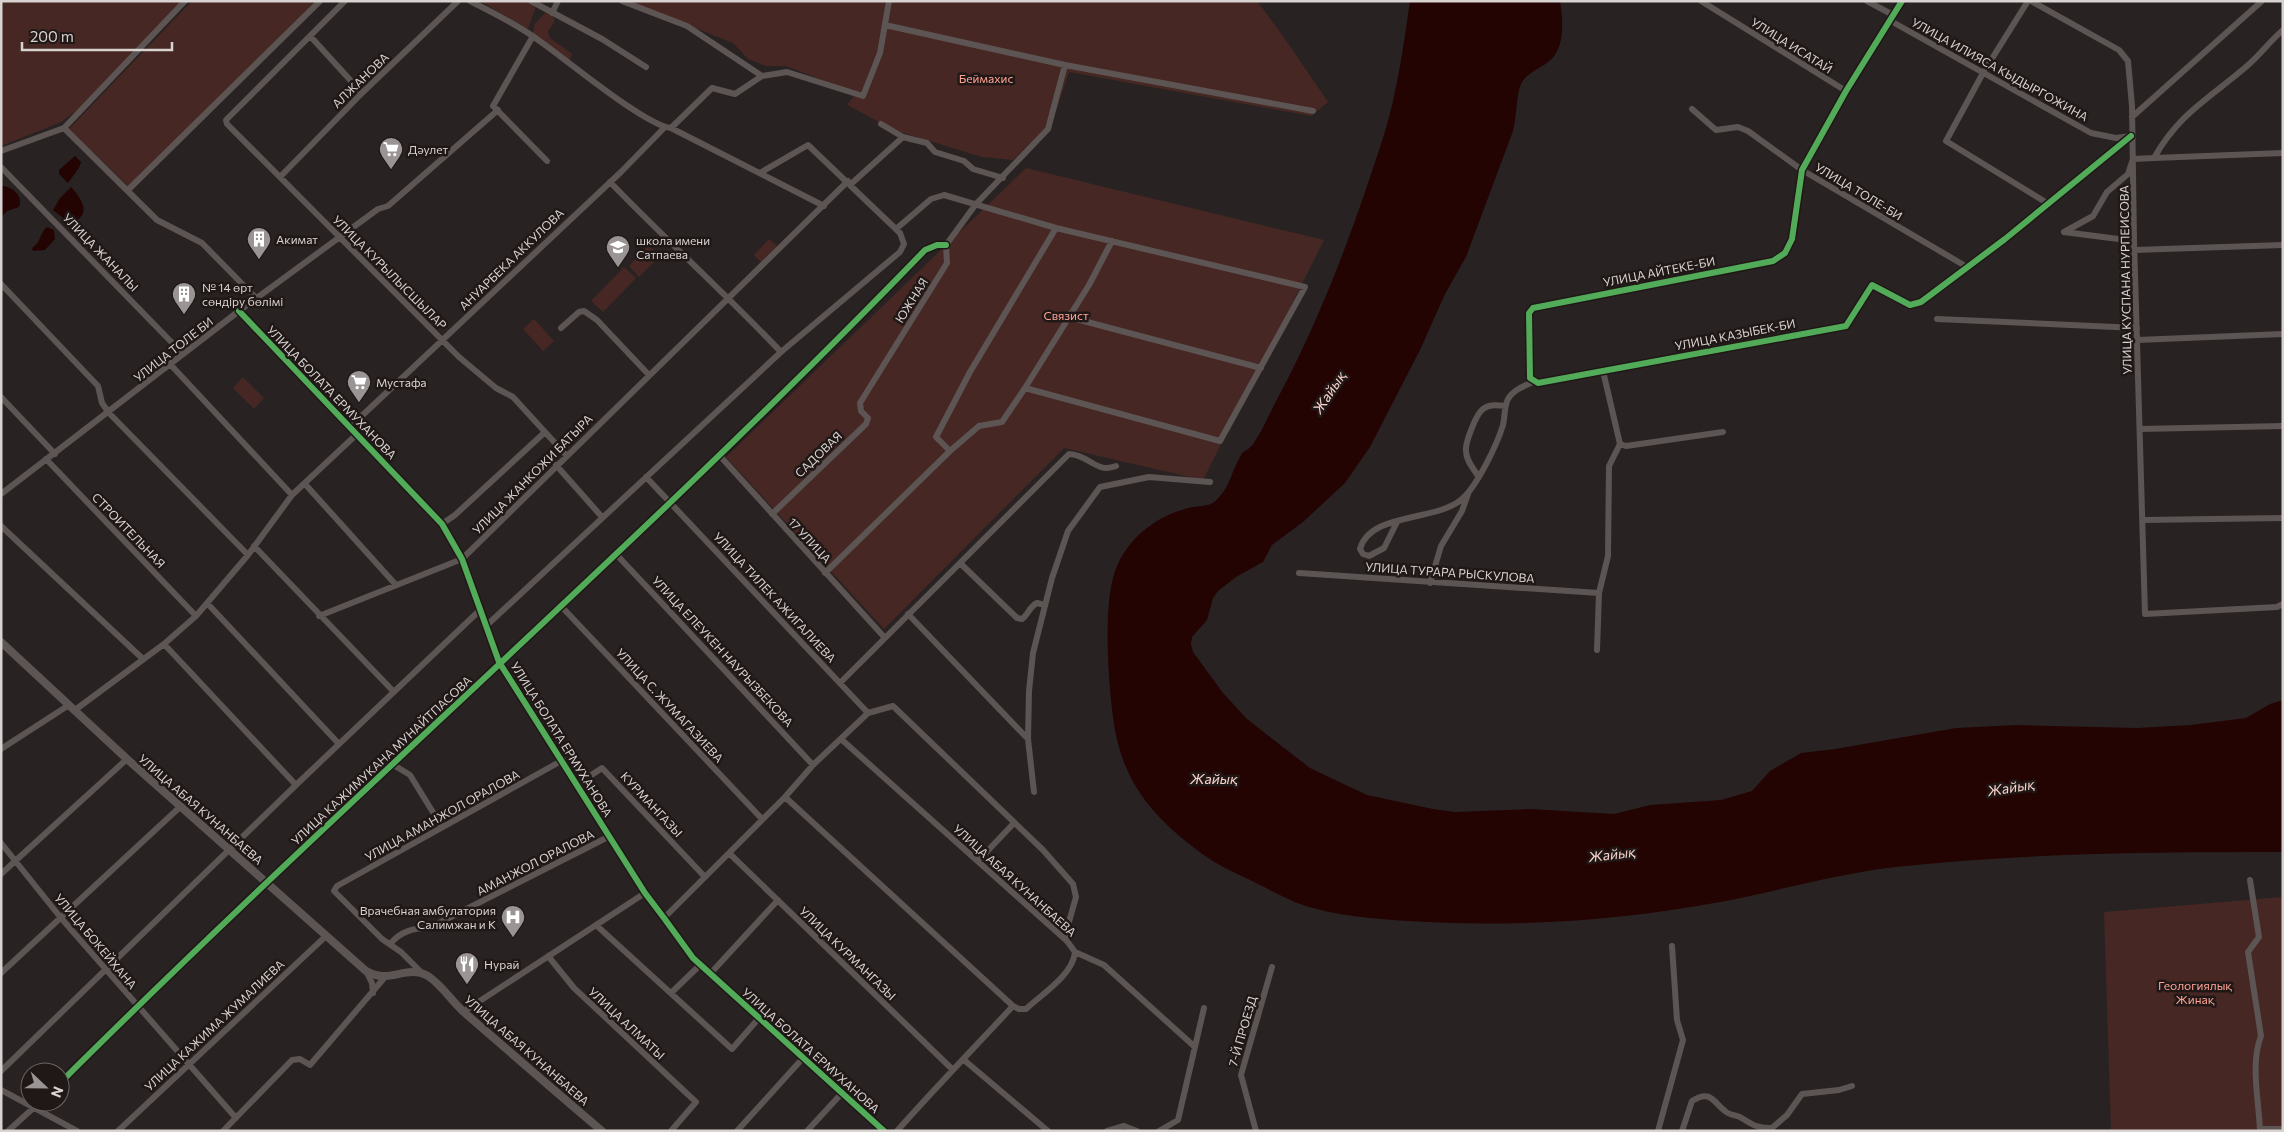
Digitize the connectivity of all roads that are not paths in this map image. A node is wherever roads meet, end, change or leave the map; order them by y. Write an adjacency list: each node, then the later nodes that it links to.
1 (185, 1): 32 (street)
2 (320, 1): 48 (street)
3 (345, 1): 20 (street)
4 (458, 1): 26 (street, АЛЖАНОВА)
5 (470, 1): 19 (street)
6 (531, 1): 15 (street)
7 (558, 1): 15 (street)
8 (622, 1): 24 (street)
9 (889, 1): 17 (street)
10 (1701, 1): 25 (street, УЛИЦА ИСАТАЙ)
11 (1867, 1): 16 (street, УЛИЦА ИЛИЯСА КЫДЫРГОЖИНА)
12 (1902, 1): 16 (street)
13 (2030, 1): 23 (street); 30 (street, УЛИЦА КУСПАНА НУРПЕИСОВА)
14 (2262, 1): 30 (street)
15 (552, 13): 22 (street)
16 (1891, 18): 23 (street, УЛИЦА ИЛИЯСА КЫДЫРГОЖИНА); 25 (street)
17 (885, 25): 21 (street); 24 (street)
18 (2283, 30): 38 (street)
19 (534, 36): 28 (street); 33 (street)
20 (311, 37): 26 (street); 44 (street, УЛИЦА КУРЫЛЫСШЫЛАР)
21 (1065, 65): 29 (street); 45 (street, ЮЖНАЯ)
22 (646, 67)
23 (1983, 73): 34 (street, УЛИЦА ИЛИЯСА КЫДЫРГОЖИНА); 49 (street)
24 (762, 76): 33 (street, АНУАРБЕКА АККУЛОВА)
25 (1846, 91): 42 (street)
26 (362, 93): 44 (street, АЛЖАНОВА)
27 (1692, 109): 42 (street, УЛИЦА ТОЛЕ-БИ)
28 (498, 110): 40 (street); 54 (street, УЛИЦА ТОЛЕ БИ)
29 (1312, 112)
30 (2132, 117): 34 (street, УЛИЦА КУСПАНА НУРПЕИСОВА)
31 (881, 124): 35 (street)
32 (64, 128): 36 (street); 48 (street)
33 (668, 128): 43 (street); 46 (street, АНУАРБЕКА АККУЛОВА)
34 (2131, 136): 39 (street, УЛИЦА КУСПАНА НУРПЕИСОВА); 49 (street)
35 (903, 137): 45 (street); 47 (street, УЛИЦА ЖАНКОЖИ БАТЫРА)
36 (1, 151)
37 (2283, 153): 38 (street)
38 (2154, 158): 39 (street)
39 (2133, 159): 56 (street, УЛИЦА КУСПАНА НУРПЕИСОВА); 56 (street)
40 (547, 161)
41 (1, 166): 73 (street, УЛИЦА ЖАНАЛЫ)
42 (1802, 170): 60 (street, УЛИЦА ТОЛЕ-БИ); 78 (street, УЛИЦА АЙТЕКЕ-БИ)
43 (760, 173): 47 (street); 51 (street)
44 (280, 177): 54 (street, УЛИЦА КУРЫЛЫСШЫЛАР)
45 (1003, 178): 50 (street, ЮЖНАЯ)
46 (610, 182): 62 (street); 70 (street, АНУАРБЕКА АККУЛОВА)
47 (849, 182): 51 (street, УЛИЦА ЖАНКОЖИ БАТЫРА); 53 (street)
48 (128, 190): 63 (street)
49 (2047, 203): 60 (street)
50 (976, 204): 52 (street); 53 (street); 57 (street, ЮЖНАЯ)
51 (824, 206): 62 (street, УЛИЦА ЖАНКОЖИ БАТЫРА)
52 (1056, 228): 55 (street); 91 (street)
53 (898, 231): 72 (street)
54 (339, 238): 63 (street, УЛИЦА ТОЛЕ БИ); 70 (street, УЛИЦА КУРЫЛЫСШЫЛАР)
55 (1112, 241): 65 (street); 75 (street)
56 (2134, 242): 59 (street, УЛИЦА КУСПАНА НУРПЕИСОВА)
57 (946, 245): 82 (street, ЮЖНАЯ); 94 (street, УЛИЦА КАЖИМУКАНА МУНАЙТПАСОВА)
58 (2283, 245): 59 (street)
59 (2134, 250): 68 (street, УЛИЦА КУСПАНА НУРПЕИСОВА)
60 (1967, 267): 76 (street, УЛИЦА КАЗЫБЕК-БИ)
61 (1, 284): 83 (street)
62 (730, 298): 72 (street); 77 (street, УЛИЦА ЖАНКОЖИ БАТЫРА)
63 (257, 299): 64 (street, УЛИЦА ТОЛЕ БИ)
64 (239, 311): 73 (street, УЛИЦА ТОЛЕ БИ); 85 (street, УЛИЦА БОЛАТА ЕРМУХАНОВА)
65 (1071, 314): 75 (street); 79 (street)
66 (1937, 320): 68 (street)
67 (561, 328): 77 (street)
68 (2137, 328): 71 (street, УЛИЦА КУСПАНА НУРПЕИСОВА)
69 (2283, 334): 71 (street)
70 (442, 340): 85 (street, АНУАРБЕКА АККУЛОВА); 88 (street, УЛИЦА КУРЫЛЫСШЫЛАР)
71 (2137, 340): 86 (street, УЛИЦА КУСПАНА НУРПЕИСОВА)
72 (781, 352): 99 (street)
73 (183, 354): 74 (street, УЛИЦА ТОЛЕ БИ)
74 (170, 364): 83 (street, УЛИЦА ТОЛЕ БИ); 104 (street)
75 (1260, 368): 79 (street)
76 (1603, 371): 78 (street, УЛИЦА КАЗЫБЕК-БИ); 90 (street)
77 (649, 375): 93 (street, УЛИЦА ЖАНКОЖИ БАТЫРА)
78 (1536, 382): 81 (street)
79 (1025, 388): 91 (street)
80 (1, 397): 92 (street)
81 (1506, 406): 98 (street); 98 (street)
82 (860, 407): 106 (street, САДОВАЯ)
83 (109, 413): 92 (street, УЛИЦА ТОЛЕ БИ); 115 (street)
84 (2283, 426): 86 (street)
85 (350, 427): 89 (street, УЛИЦА БОЛАТА ЕРМУХАНОВА)
86 (2140, 430): 109 (street, УЛИЦА КУСПАНА НУРПЕИСОВА)
87 (1723, 432): 90 (street)
88 (544, 433): 93 (street, УЛИЦА КУРЫЛЫСШЫЛАР); 111 (street)
89 (357, 434): 101 (street); 111 (street, УЛИЦА БОЛАТА ЕРМУХАНОВА)
90 (1620, 444): 122 (street)
91 (950, 451): 118 (street)
92 (55, 454): 95 (street, УЛИЦА ТОЛЕ БИ)
93 (566, 455): 96 (street, УЛИЦА ЖАНКОЖИ БАТЫРА)
94 (720, 456): 105 (street, УЛИЦА КАЖИМУКАНА МУНАЙТПАСОВА); 106 (street, 17 УЛИЦА)
95 (46, 459): 103 (street, УЛИЦА ТОЛЕ БИ); 129 (street, СТРОИТЕЛЬНАЯ)
96 (556, 465): 107 (street); 116 (street, УЛИЦА ЖАНКОЖИ БАТЫРА)
97 (1116, 466): 117 (street)
98 (1478, 476): 102 (street)
99 (646, 477): 105 (street, УЛИЦА ТИЛЕК АЖИГАЛИЕВА); 107 (street)
100 (1210, 482): 125 (street)
101 (305, 484): 104 (street); 121 (street)
102 (1470, 490): 110 (street); 120 (street)
103 (1, 494)
104 (292, 495): 113 (street)
105 (672, 502): 114 (street, УЛИЦА КАЖИМУКАНА МУНАЙТПАСОВА); 138 (street, УЛИЦА ТИЛЕК АЖИГАЛИЕВА)
106 (772, 514): 118 (street, 17 УЛИЦА)
107 (602, 517): 131 (street)
108 (2283, 518): 109 (street)
109 (2143, 520): 124 (street, УЛИЦА КУСПАНА НУРПЕИСОВА)
110 (1397, 522): 110 (street)
111 (442, 524): 116 (street, УЛИЦА БОЛАТА ЕРМУХАНОВА)
112 (1, 526): 136 (street)
113 (254, 546): 115 (street); 130 (street)
114 (616, 554): 126 (street, УЛИЦА КАЖИМУКАНА МУНАЙТПАСОВА); 149 (street, УЛИЦА ЕЛЕУКЕН НАУРЫЗБЕКОВА)
115 (248, 555): 123 (street)
116 (462, 559): 121 (street, УЛИЦА ЖАНКОЖИ БАТЫРА); 127 (street, УЛИЦА БОЛАТА ЕРМУХАНОВА)
117 (960, 563): 125 (street); 128 (street)
118 (825, 573): 132 (street, 17 УЛИЦА)
119 (1299, 574): 120 (street, УЛИЦА ТУРАРА РЫСКУЛОВА)
120 (1430, 583): 122 (street, УЛИЦА ТУРАРА РЫСКУЛОВА)
121 (396, 585): 130 (street, УЛИЦА ЖАНКОЖИ БАТЫРА)
122 (1599, 592): 135 (street)
123 (207, 603): 129 (street); 144 (street)
124 (2283, 604)
125 (1045, 605): 143 (street)
126 (561, 606): 137 (street, УЛИЦА КАЖИМУКАНА МУНАЙТПАСОВА); 155 (street, УЛИЦА С. ЖУМАГАЗИЕВА)
127 (480, 610): 131 (street, УЛИЦА БОЛАТА ЕРМУХАНОВА); 139 (street)
128 (908, 614): 132 (street); 143 (street)
129 (196, 616): 134 (street)
130 (319, 616): 139 (street)
131 (486, 626): 137 (street, УЛИЦА БОЛАТА ЕРМУХАНОВА)
132 (885, 638): 138 (street)
133 (1, 642): 140 (street, УЛИЦА АБАЯ КУНАНБАЕВА)
134 (164, 644): 136 (street); 151 (street)
135 (1597, 650)
136 (143, 659): 140 (street)
137 (501, 665): 147 (street, УЛИЦА БОЛАТА ЕРМУХАНОВА); 148 (street, УЛИЦА КАЖИМУКАНА МУНАЙТПАСОВА)
138 (840, 683): 141 (street, УЛИЦА ТИЛЕК АЖИГАЛИЕВА)
139 (394, 692): 144 (street)
140 (72, 708): 145 (street); 146 (street, УЛИЦА АБАЯ КУНАНБАЕВА)
141 (868, 713): 142 (street); 156 (street)
142 (841, 738): 149 (street); 163 (street, УЛИЦА АБАЯ КУНАНБАЕВА)
143 (1028, 739): 152 (street)
144 (339, 744): 151 (street)
145 (1, 749)
146 (126, 759): 154 (street, УЛИЦА АБАЯ КУНАНБАЕВА); 162 (street)
147 (563, 760): 150 (street, УЛИЦА БОЛАТА ЕРМУХАНОВА); 157 (street, УЛИЦА АМАНЖОЛ ОРАЛОВА)
148 (392, 764): 157 (street); 167 (street, УЛИЦА КАЖИМУКАНА МУНАЙТПАСОВА)
149 (814, 765): 153 (street)
150 (578, 784): 158 (street, УЛИЦА БОЛАТА ЕРМУХАНОВА); 165 (street, КУРМАНГАЗЫ)
151 (296, 785): 160 (street)
152 (1034, 792)
153 (785, 797): 155 (street); 190 (street)
154 (181, 806): 160 (street, УЛИЦА АБАЯ КУНАНБАЕВА); 170 (street)
155 (762, 819): 161 (street)
156 (1014, 823): 163 (street); 174 (street)
157 (442, 827): 175 (street, УЛИЦА АМАНЖОЛ ОРАЛОВА)
158 (610, 836): 168 (street, УЛИЦА БОЛАТА ЕРМУХАНОВА); 175 (street, АМАНЖОЛ ОРАЛОВА)
159 (1, 844): 162 (street, УЛИЦА БОКЕЙХАНА)
160 (230, 849): 167 (street, УЛИЦА АБАЯ КУНАНБАЕВА); 181 (street)
161 (729, 853): 165 (street); 169 (street, УЛИЦА КУРМАНГАЗЫ)
162 (16, 861): 164 (street); 170 (street, УЛИЦА БОКЕЙХАНА)
163 (978, 861): 174 (street, УЛИЦА АБАЯ КУНАНБАЕВА)
164 (1, 874)
165 (705, 877): 171 (street)
166 (2250, 880): 210 (street)
167 (267, 882): 173 (street, УЛИЦА АБАЯ КУНАНБАЕВА); 189 (street, УЛИЦА КАЖИМУКАНА МУНАЙТПАСОВА)
168 (645, 893): 171 (street, УЛИЦА БОЛАТА ЕРМУХАНОВА); 172 (street)
169 (778, 900): 185 (street); 198 (street, УЛИЦА КУРМАНГАЗЫ)
170 (61, 918): 181 (street, УЛИЦА БОКЕЙХАНА); 184 (street)
171 (664, 918): 179 (street, УЛИЦА БОЛАТА ЕРМУХАНОВА)
172 (596, 925): 178 (street); 188 (street)
173 (326, 936): 182 (street, УЛИЦА АБАЯ КУНАНБАЕВА); 197 (street, УЛИЦА КАЖИМА ЖУМАЛИЕВА)
174 (1067, 941): 177 (street, УЛИЦА АБАЯ КУНАНБАЕВА)
175 (390, 944): 183 (street)
176 (1672, 946): 225 (street)
177 (1075, 952): 190 (street, УЛИЦА АБАЯ КУНАНБАЕВА); 194 (street)
178 (548, 956): 192 (street); 216 (street, УЛИЦА АЛМАТЫ)
179 (700, 965): 185 (street, УЛИЦА БОЛАТА ЕРМУХАНОВА); 188 (street)
180 (1272, 967): 224 (street, 7-Й ПРОЕЗД)
181 (105, 969): 189 (street, УЛИЦА БОКЕЙХАНА); 199 (street)
182 (366, 971): 186 (street, УЛИЦА АБАЯ КУНАНБАЕВА); 187 (street)
183 (421, 972): 186 (street); 192 (street, УЛИЦА АБАЯ КУНАНБАЕВА)
184 (1, 973)
185 (710, 974): 193 (street, УЛИЦА БОЛАТА ЕРМУХАНОВА)
186 (385, 977): 187 (street)
187 (373, 993): 207 (street)
188 (671, 993): 193 (street)
189 (137, 1006): 197 (street, УЛИЦА БОКЕЙХАНА); 200 (street, УЛИЦА КАЖИМУКАНА МУНАЙТПАСОВА)
190 (1013, 1006): 196 (street)
191 (1204, 1008): 194 (street)
192 (463, 1012): 215 (street, УЛИЦА АБАЯ КУНАНБАЕВА)
193 (759, 1018): 195 (street, УЛИЦА БОЛАТА ЕРМУХАНОВА)
194 (1195, 1047): 223 (street)
195 (804, 1058): 203 (street, УЛИЦА БОЛАТА ЕРМУХАНОВА); 217 (street)
196 (964, 1060): 198 (street); 220 (street)
197 (188, 1064): 207 (street, УЛИЦА БОКЕЙХАНА); 213 (street, УЛИЦА КАЖИМА ЖУМАЛИЕВА)
198 (952, 1068): 219 (street)
199 (1, 1071)
200 (70, 1072)
201 (1852, 1086): 226 (street)
202 (1, 1090): 204 (street)
203 (842, 1093): 208 (street, УЛИЦА БОЛАТА ЕРМУХАНОВА); 218 (street)
204 (20, 1097)
205 (29, 1112): 211 (street)
206 (50, 1112): 212 (street)
207 (236, 1118): 214 (street)
208 (879, 1129)
209 (2283, 1129): 210 (street)
210 (2260, 1130)
211 (8, 1131)
212 (77, 1131)
213 (118, 1131)
214 (222, 1131)
215 (602, 1131)
216 (670, 1131)
217 (737, 1131)
218 (807, 1131)
219 (897, 1131)
220 (1048, 1131)
221 (1107, 1131): 222 (street)
222 (1137, 1131)
223 (1159, 1131)
224 (1256, 1131)
225 (1658, 1131)
226 (1682, 1131)

